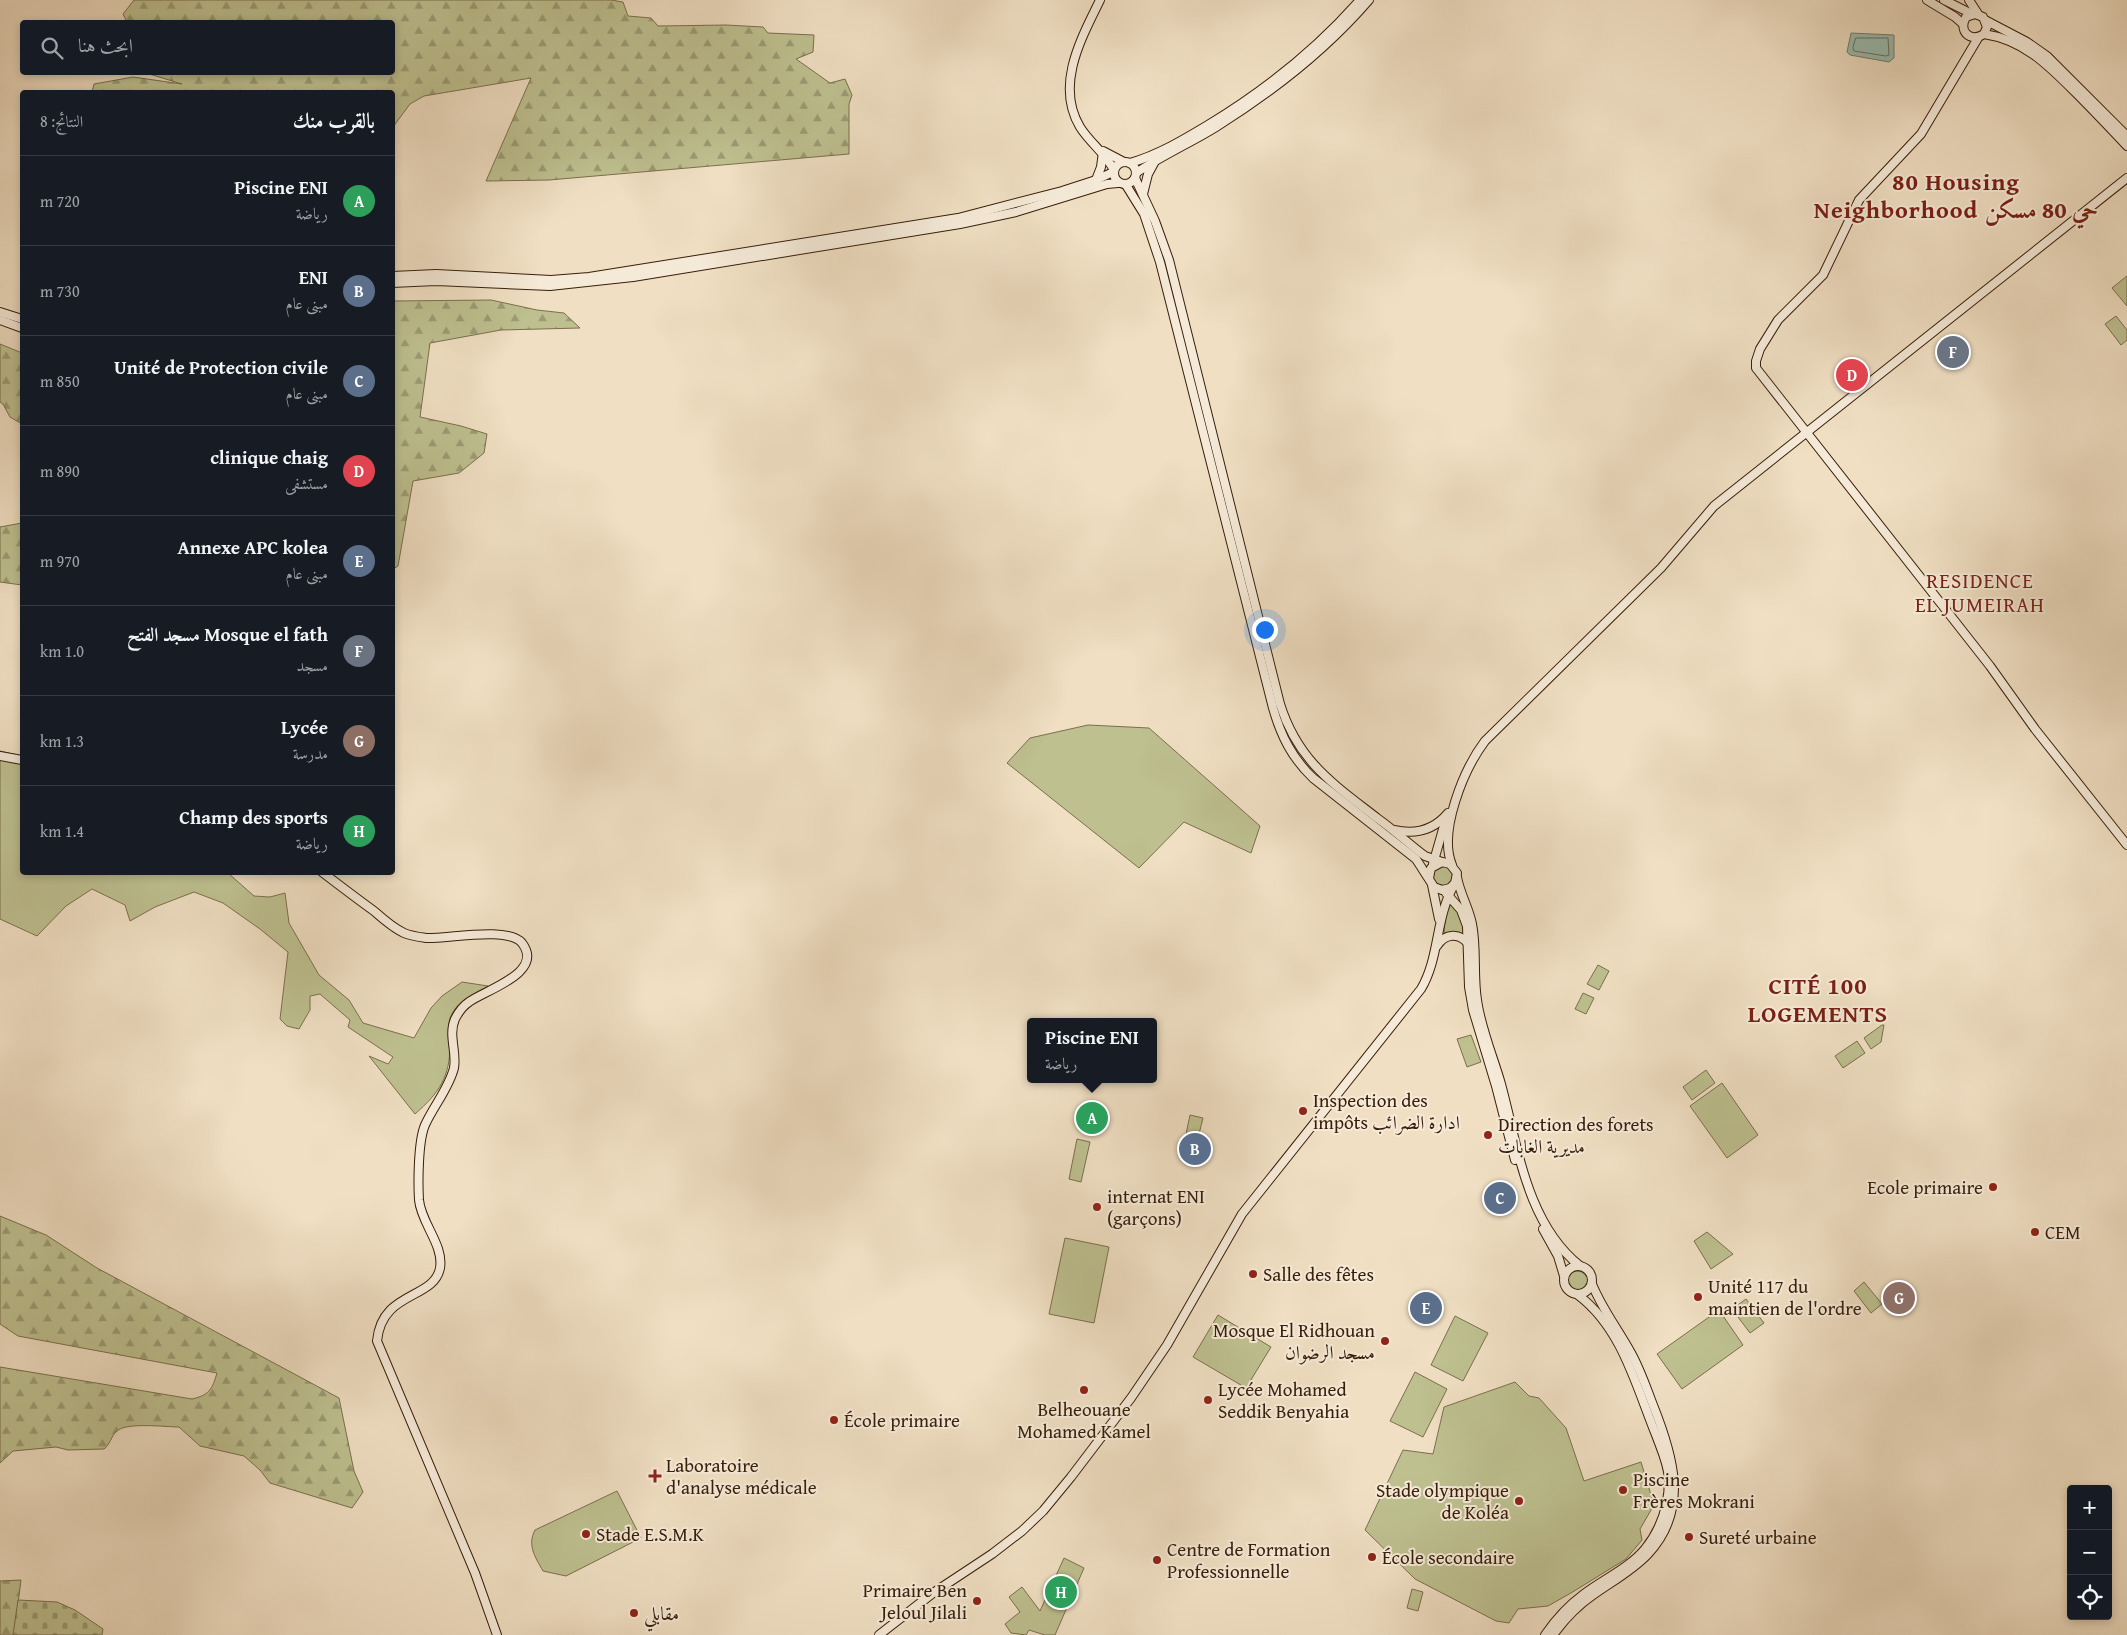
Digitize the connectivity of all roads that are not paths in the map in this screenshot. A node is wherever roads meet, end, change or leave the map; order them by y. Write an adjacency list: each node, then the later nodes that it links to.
1 (1100, 0): 15 (main road)
2 (1360, 0): 16 (main road)
3 (1369, 0): 17 (main road)
4 (1927, 0): 9 (main road)
5 (1944, 0): 7 (main road)
6 (1969, 0): 7 (main road)
7 (1975, 14): 8 (main road); 9 (main road)
8 (1985, 20): 11 (main road); 13 (main road)
9 (1963, 24): 10 (main road)
10 (1966, 34): 11 (main road); 12 (main road)
11 (1981, 36): 12 (main road); 14 (main road)
12 (1966, 56): 30 (main road)
13 (2127, 136)
14 (2127, 146)
15 (1101, 150): 16 (main road); 18 (main road); 21 (main road)
16 (1126, 162): 18 (main road); 19 (main road)
17 (1155, 162): 19 (main road); 23 (main road)
18 (1114, 170): 21 (main road); 22 (main road)
19 (1136, 176): 22 (main road); 23 (main road)
20 (2127, 178): 30 (main road)
21 (1096, 180): 24 (main road)
22 (1122, 184): 25 (main road); 41 (main road)
23 (1143, 194): 35 (main road)
24 (395, 276)
25 (395, 283)
26 (0, 312): 27 (main road)
27 (20, 318)
28 (0, 320): 29 (main road)
29 (20, 327)
30 (1807, 432): 31 (main road); 36 (main road)
31 (1677, 549): 34 (main road); 38 (main road)
32 (0, 756): 33 (main road)
33 (20, 760)
34 (1448, 813): 35 (main road); 37 (main road)
35 (1392, 829): 37 (main road)
36 (2127, 844)
37 (1436, 863): 38 (main road); 41 (main road)
38 (1452, 865): 40 (main road)
39 (326, 875): 50 (main road)
40 (1457, 876): 42 (main road); 46 (main road)
41 (1430, 882): 42 (main road); 43 (main road)
42 (1445, 893): 43 (main road); 44 (main road)
43 (1440, 922): 45 (main road)
44 (1469, 945): 45 (main road); 47 (main road)
45 (1437, 946): 51 (main road)
46 (1580, 1266): 47 (main road); 48 (main road)
47 (1564, 1276): 49 (main road)
48 (1592, 1284): 49 (main road); 53 (main road)
49 (1578, 1294): 52 (main road)
50 (497, 1635)
51 (879, 1635)
52 (1546, 1635)
53 (1553, 1635)

